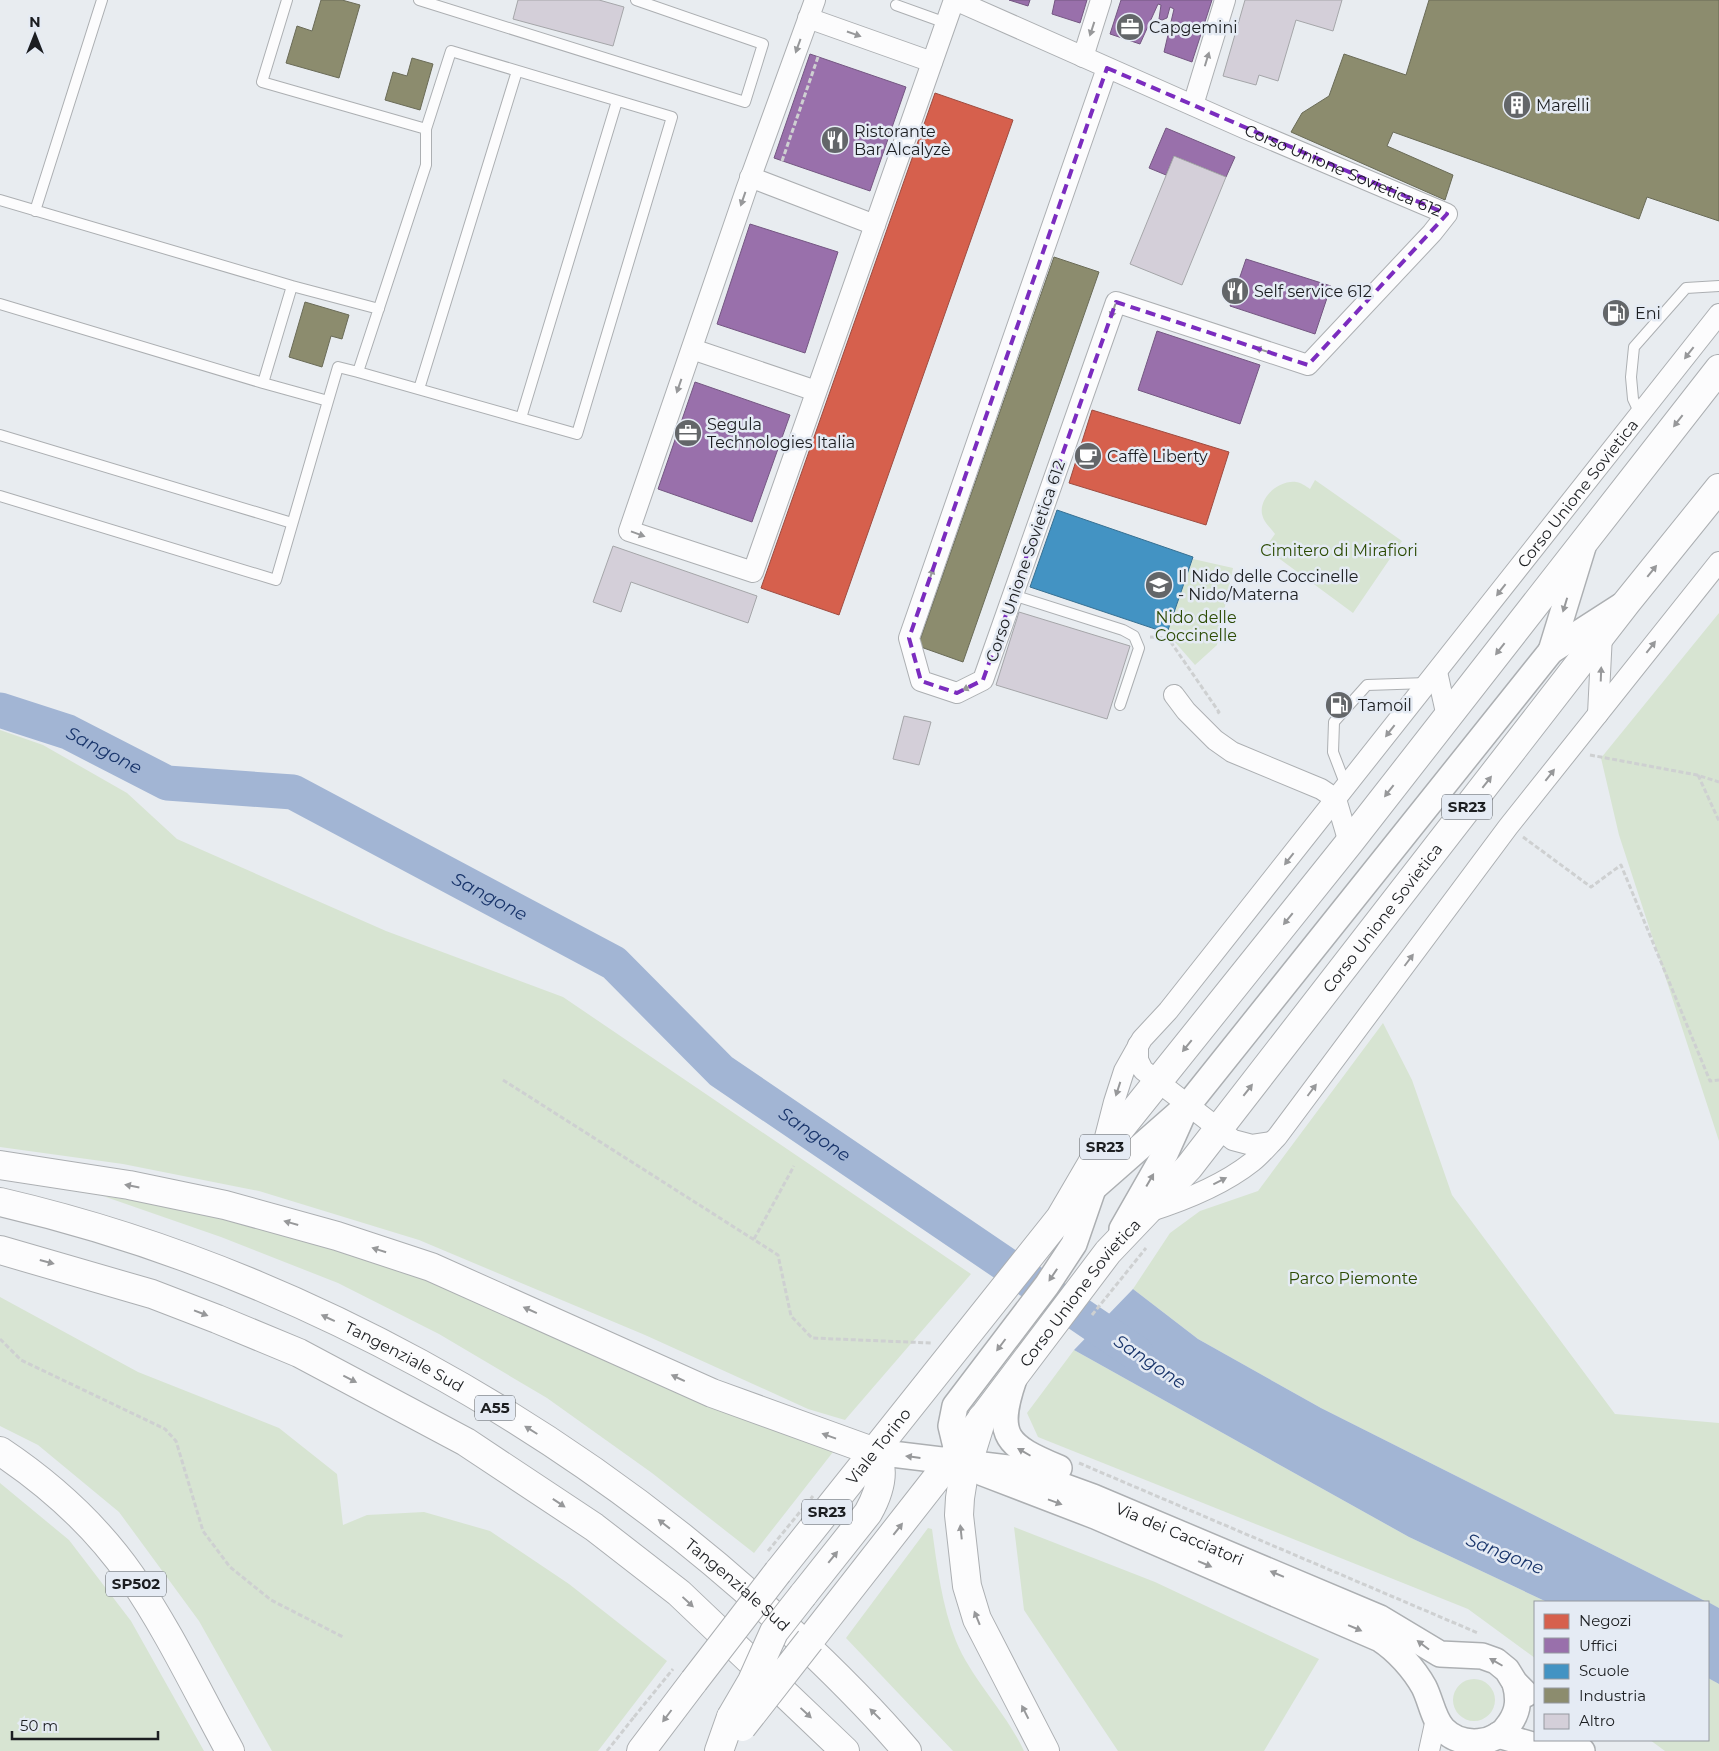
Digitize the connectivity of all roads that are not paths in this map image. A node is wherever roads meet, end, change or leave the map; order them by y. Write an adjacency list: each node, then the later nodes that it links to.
1 (102, 0): 21 (lane)
2 (288, 0): 18 (lane)
3 (419, 0): 4 (lane)
4 (636, 0)
5 (954, 0): 9 (street, Corso Unione Sovietica 612); 11 (street, Corso Unione Sovietica 612)
6 (1101, 0): 12 (street, one-way to 12)
7 (1225, 0): 17 (street, one-way to 7)
8 (896, 5): 11 (lane)
9 (978, 5): 12 (street, Corso Unione Sovietica 612)
10 (812, 9): 13 (street, Corso Unione Sovietica 612, one-way to 13); 19 (street, Corso Unione Sovietica 612, one-way to 19)
11 (946, 23): 13 (street, Corso Unione Sovietica 612)
12 (1083, 57): 14 (street, Corso Unione Sovietica 612)
13 (932, 62): 22 (street, Corso Unione Sovietica 612)
14 (1107, 68): 17 (street, Corso Unione Sovietica 612); 43 (street, Corso Unione Sovietica 612, one-way to 14)
15 (517, 71): 16 (lane); 18 (lane); 32 (lane)
16 (617, 101): 36 (lane); 36 (lane)
17 (1193, 106): 43 (street, Corso Unione Sovietica 612, one-way to 43)
18 (426, 129): 26 (lane)
19 (750, 177): 22 (street); 28 (street, Corso Unione Sovietica 612, one-way to 28)
20 (0, 200): 21 (lane)
21 (35, 211): 23 (lane)
22 (875, 225): 33 (street, Corso Unione Sovietica 612)
23 (292, 286): 26 (lane); 31 (lane)
24 (1719, 286): 35 (lane)
25 (0, 304): 31 (lane)
26 (378, 309): 30 (lane)
27 (1719, 314): 35 (street, Corso Unione Sovietica, one-way to 35)
28 (692, 349): 33 (street); 33 (street, Corso Unione Sovietica 612, one-way to 33)
29 (1719, 369): 41 (main road, Corso Unione Sovietica / SR23, one-way to 41)
30 (358, 372): 32 (lane); 34 (lane)
31 (263, 382): 34 (lane)
32 (419, 389): 36 (lane)
33 (816, 391)
34 (328, 401): 40 (lane)
35 (1640, 414): 47 (street, Corso Unione Sovietica, one-way to 47)
36 (522, 418)
37 (0, 436): 40 (lane)
38 (1719, 488): 44 (main road, Corso Unione Sovietica / SR23, one-way to 38)
39 (0, 496): 40 (lane)
40 (292, 523)
41 (1584, 542): 46 (street, one-way to 46); 51 (main road, Corso Unione Sovietica / SR23, one-way to 51)
42 (1719, 562): 50 (street, Corso Unione Sovietica, one-way to 42)
43 (1013, 595): 49 (lane)
44 (1627, 602): 45 (main road, Corso Unione Sovietica / SR23); 46 (street)
45 (1602, 634): 50 (street, one-way to 45); 57 (main road, Corso Unione Sovietica / SR23, one-way to 45)
46 (1550, 651): 56 (street, Corso Unione Sovietica)
47 (1432, 677): 51 (street); 52 (street, Corso Unione Sovietica, one-way to 52); 52 (lane)
48 (1174, 695): 52 (street)
49 (1120, 705)
50 (1598, 714): 58 (street, Corso Unione Sovietica, one-way to 50)
51 (1447, 717): 53 (main road, Corso Unione Sovietica / SR23, one-way to 53)
52 (1341, 792): 53 (street); 54 (street, Corso Unione Sovietica, one-way to 54)
53 (1349, 842): 55 (main road, Corso Unione Sovietica / SR23, one-way to 55)
54 (1138, 1045): 55 (street); 59 (street, Corso Unione Sovietica, one-way to 59)
55 (1157, 1081): 56 (street); 59 (main road, Corso Unione Sovietica / SR23)
56 (1188, 1105): 57 (street); 61 (street); 66 (street, one-way to 56)
57 (1218, 1128): 58 (street); 63 (main road, Corso Unione Sovietica / SR23)
58 (1272, 1142): 63 (street, Corso Unione Sovietica, one-way to 58)
59 (1102, 1150): 64 (main road, Corso Unione Sovietica / SR23)
60 (0, 1165): 70 (main road, one-way to 60)
61 (1093, 1189): 64 (street); 71 (street, one-way to 71)
62 (0, 1202): 85 (main road, Tangenziale Sud / A55, one-way to 62)
63 (1144, 1214): 66 (main road, Corso Unione Sovietica / SR23)
64 (1054, 1225): 67 (main road, Corso Unione Sovietica / SR23)
65 (0, 1250): 84 (main road, A55, one-way to 84)
66 (1102, 1260): 68 (main road, Corso Unione Sovietica / SR23)
67 (1007, 1285): 70 (main road, Viale Torino / SR23)
68 (1016, 1373): 71 (main road, SR23); 72 (street, one-way to 68)
69 (0, 1451): 80 (main road, SP502)
70 (875, 1452): 71 (street, Via dei Cacciatori, one-way to 70); 77 (main road, one-way to 70, bridge); 81 (main road, Viale Torino / SR23, one-way to 81, bridge)
71 (960, 1463): 72 (street, Via dei Cacciatori); 76 (street, Via dei Cacciatori, one-way to 76); 77 (main road, one-way to 71, bridge); 86 (main road, one-way to 71)
72 (1093, 1496): 73 (street, Via dei Cacciatori, one-way to 72)
73 (1469, 1656): 74 (street, Via dei Cacciatori, one-way to 73); 76 (street)
74 (1515, 1683): 75 (street, Via dei Cacciatori); 79 (street)
75 (1534, 1702)
76 (1434, 1712): 79 (street, Via dei Cacciatori); 87 (street)
77 (737, 1722): 82 (main road); 83 (main road)
78 (1572, 1741): 89 (street)
79 (1484, 1743): 88 (street, Via dei Cacciatori)
80 (230, 1751)
81 (641, 1751)
82 (719, 1751)
83 (723, 1751)
84 (845, 1751)
85 (907, 1751)
86 (1045, 1751)
87 (1429, 1751)
88 (1553, 1751)
89 (1582, 1751)

